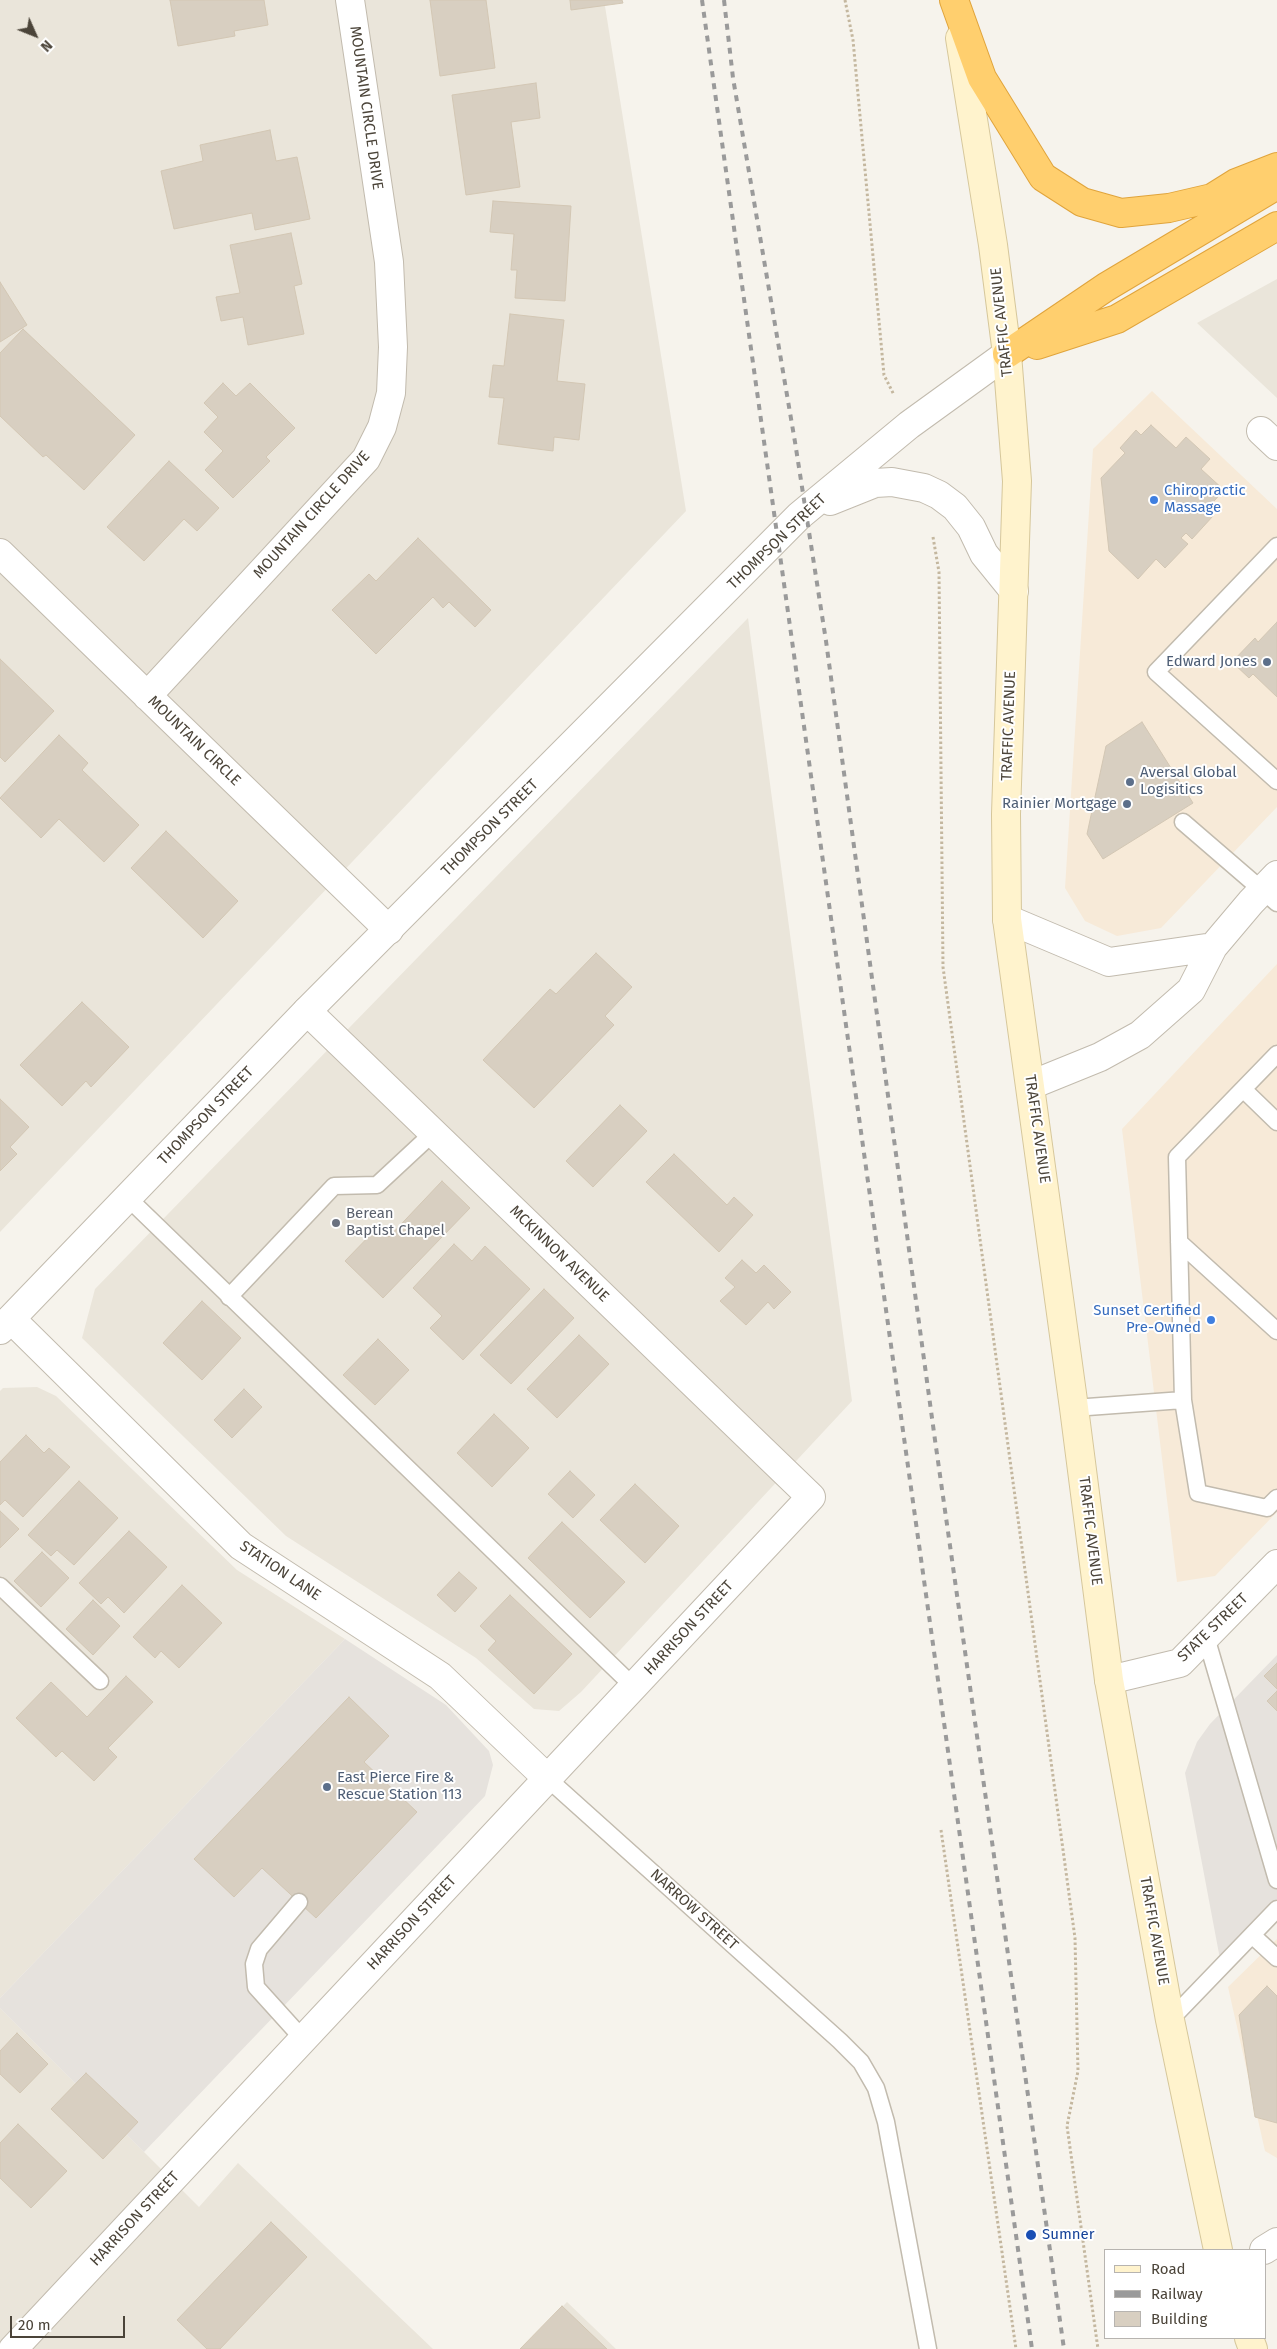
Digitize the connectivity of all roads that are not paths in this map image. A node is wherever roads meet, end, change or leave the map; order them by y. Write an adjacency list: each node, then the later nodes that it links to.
1 (350, 0): 11 (street, MOUNTAIN CIRCLE DRIVE)
2 (953, 0): 3 (highway); 6 (main road, TRAFFIC AVENUE)
3 (1277, 167)
4 (1277, 185): 6 (highway)
5 (1277, 226): 6 (highway)
6 (1007, 354): 7 (street, THOMPSON STREET); 10 (main road, TRAFFIC AVENUE)
7 (799, 516): 10 (street); 16 (street, THOMPSON STREET)
8 (1277, 546): 12 (lane)
9 (0, 553): 11 (street, MOUNTAIN CIRCLE)
10 (1014, 591): 15 (main road, TRAFFIC AVENUE)
11 (147, 696): 16 (street, MOUNTAIN CIRCLE)
12 (1277, 782)
13 (1184, 822): 14 (lane)
14 (1272, 889): 17 (street)
15 (1007, 919): 17 (street); 20 (main road, TRAFFIC AVENUE)
16 (389, 930): 18 (street, THOMPSON STREET)
17 (1213, 947): 20 (street)
18 (308, 1011): 23 (street, MCKINNON AVENUE); 24 (street, THOMPSON STREET)
19 (1277, 1054): 21 (lane)
20 (1031, 1085): 30 (main road, TRAFFIC AVENUE)
21 (1243, 1089): 22 (lane); 25 (lane)
22 (1277, 1122)
23 (434, 1133): 26 (lane); 31 (street, MCKINNON AVENUE)
24 (128, 1198): 26 (lane); 27 (street, THOMPSON STREET)
25 (1180, 1242): 28 (lane); 29 (lane)
26 (229, 1297): 38 (lane)
27 (6, 1324): 39 (street, STATION LANE)
28 (1277, 1331)
29 (1183, 1400): 30 (lane); 32 (lane)
30 (1074, 1408): 36 (main road, TRAFFIC AVENUE)
31 (811, 1497): 38 (street, HARRISON STREET)
32 (1277, 1498)
33 (1277, 1564): 35 (street, STATE STREET)
34 (0, 1586): 37 (lane)
35 (1206, 1637): 36 (street, STATE STREET); 40 (lane)
36 (1108, 1680): 45 (main road, TRAFFIC AVENUE)
37 (100, 1681)
38 (633, 1686): 39 (street, HARRISON STREET)
39 (547, 1778): 46 (street, HARRISON STREET); 51 (lane, NARROW STREET)
40 (1277, 1880)
41 (298, 1902): 46 (lane)
42 (1277, 1909): 43 (lane)
43 (1252, 1935): 44 (lane); 45 (lane)
44 (1277, 1958)
45 (1170, 2020): 48 (main road, TRAFFIC AVENUE)
46 (303, 2039): 50 (street, HARRISON STREET)
47 (1277, 2242): 49 (street)
48 (1218, 2249)
49 (1266, 2249)
50 (13, 2349)
51 (928, 2349)

